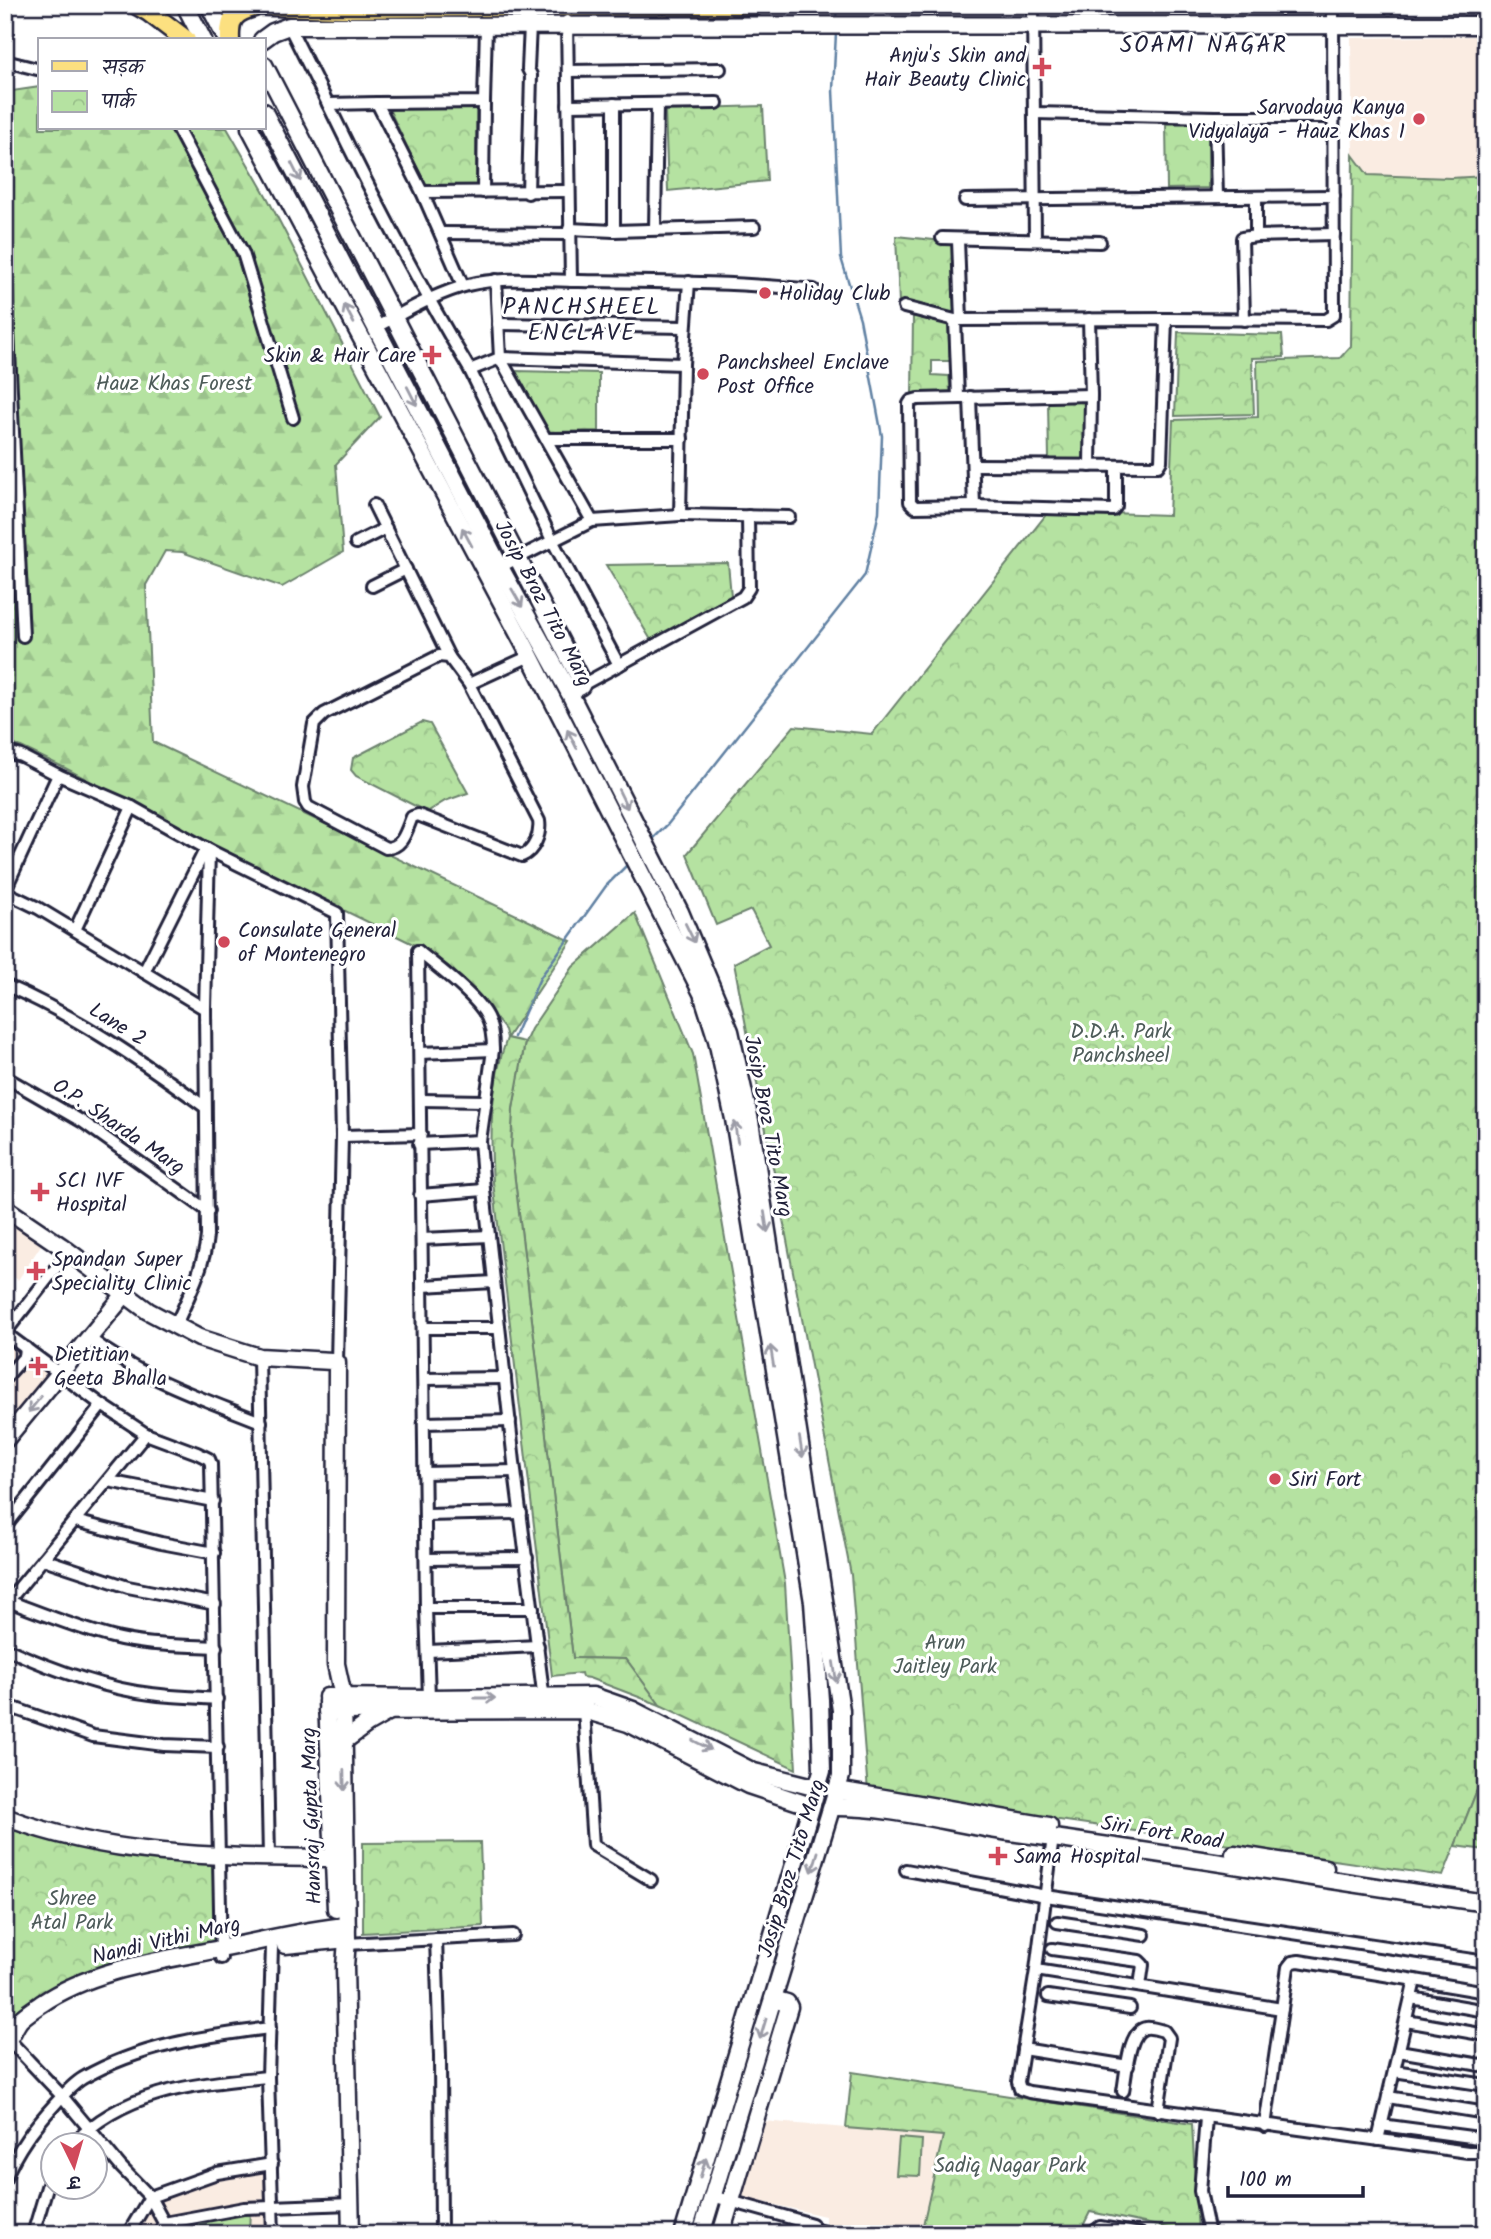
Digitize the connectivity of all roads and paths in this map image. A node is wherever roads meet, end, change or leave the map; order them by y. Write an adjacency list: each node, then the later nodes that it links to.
1 (137, 5): 20 (main road)
2 (185, 5): 21 (street)
3 (209, 5): 22 (street)
4 (233, 5): 8 (main road)
5 (754, 5): 11 (main road)
6 (1034, 5): 19 (street)
7 (1333, 5): 14 (street)
8 (257, 6): 9 (main road); 23 (main road)
9 (428, 6): 10 (main road)
10 (567, 6): 11 (main road); 18 (street)
11 (738, 6): 13 (street)
12 (530, 25): 17 (street); 18 (street); 46 (street)
13 (792, 25): 18 (street); 19 (street)
14 (1333, 25): 15 (street); 19 (street); 40 (street)
15 (1486, 25)
16 (289, 26): 17 (street); 24 (street); 33 (street)
17 (486, 26): 30 (street)
18 (567, 26): 29 (street)
19 (1034, 26): 37 (street)
20 (183, 38)
21 (203, 38)
22 (228, 38)
23 (229, 38)
24 (265, 38)
25 (5, 61): 26 (street)
26 (37, 69)
27 (266, 69): 71 (street)
28 (720, 69): 29 (street)
29 (568, 71): 36 (street)
30 (484, 102): 31 (street); 45 (street)
31 (377, 103): 33 (street); 44 (street)
32 (717, 103): 35 (street)
33 (328, 104): 69 (street)
34 (614, 104): 35 (street); 36 (street); 55 (street)
35 (657, 104): 53 (street)
36 (568, 105): 43 (street)
37 (1034, 113): 39 (street); 50 (street)
38 (266, 116): 77 (street, Josip Broz Tito Marg, one-way to 77)
39 (1215, 117): 40 (street); 48 (street)
40 (1334, 117): 47 (street)
41 (178, 130): 85 (street)
42 (251, 130): 105 (street, Josip Broz Tito Marg, one-way to 42)
43 (569, 191): 46 (street); 54 (street)
44 (422, 192): 45 (street); 56 (street)
45 (483, 192): 46 (street)
46 (528, 193)
47 (1334, 196): 49 (street); 57 (street)
48 (1217, 197): 49 (street); 50 (street)
49 (1256, 197): 58 (street)
50 (1035, 199): 51 (street); 61 (street)
51 (965, 200)
52 (754, 228): 53 (street)
53 (654, 229): 55 (street)
54 (569, 231): 55 (street); 56 (street); 65 (street)
55 (614, 231)
56 (441, 233): 67 (street)
57 (1334, 234): 58 (street); 75 (street)
58 (1256, 236): 75 (street)
59 (942, 238): 60 (street)
60 (958, 240): 61 (street); 73 (street)
61 (1035, 240): 62 (street)
62 (1100, 242)
63 (5, 269): 104 (street)
64 (496, 280): 65 (street); 67 (street); 76 (street)
65 (571, 281): 66 (street)
66 (689, 282): 68 (street); 78 (street)
67 (463, 286): 69 (street)
68 (814, 290)
69 (428, 301): 71 (street); 81 (street)
70 (904, 307): 73 (street)
71 (393, 318): 77 (street); 100 (street)
72 (1166, 319): 74 (street); 75 (street); 90 (street)
73 (958, 320): 74 (street); 83 (street)
74 (1089, 320): 82 (street)
75 (1244, 320)
76 (498, 324): 78 (street); 79 (street)
77 (376, 327): 101 (street, Josip Broz Tito Marg, one-way to 101)
78 (685, 327): 80 (street)
79 (500, 358): 80 (street); 81 (street); 86 (street)
80 (683, 364): 87 (street)
81 (470, 370): 98 (street)
82 (1091, 395): 84 (street); 89 (street)
83 (958, 397): 84 (street); 92 (street)
84 (970, 397): 88 (street)
85 (293, 418)
86 (546, 439): 87 (street); 96 (street)
87 (682, 439): 93 (street)
88 (973, 466): 89 (street); 92 (street)
89 (1090, 466): 90 (street)
90 (1116, 467): 92 (street)
91 (374, 505): 97 (street)
92 (974, 506)
93 (680, 515): 94 (street); 96 (street)
94 (748, 516): 95 (street); 107 (street)
95 (789, 517)
96 (592, 520): 98 (street)
97 (386, 528): 99 (street); 102 (street)
98 (552, 540): 100 (street); 107 (street)
99 (356, 542)
100 (517, 559): 101 (street); 109 (street)
101 (500, 568): 109 (street, Josip Broz Tito Marg, one-way to 109)
102 (406, 569): 103 (street); 106 (street)
103 (372, 586)
104 (23, 636)
105 (530, 656): 108 (street); 185 (street, Josip Broz Tito Marg, one-way to 105)
106 (449, 657): 108 (street); 108 (street)
107 (619, 665): 109 (street)
108 (469, 684)
109 (576, 688): 186 (street, Josip Broz Tito Marg, one-way to 186)
110 (5, 751): 111 (street)
111 (58, 775): 112 (street); 114 (street)
112 (132, 807): 113 (street); 115 (street)
113 (207, 849): 116 (street); 118 (street); 125 (street)
114 (5, 891): 115 (street)
115 (75, 930): 116 (street)
116 (144, 972): 118 (street)
117 (5, 985): 124 (street, Lane 2)
118 (205, 1009): 124 (street)
119 (493, 1050): 120 (street); 120 (street); 123 (street)
120 (420, 1053): 122 (street)
121 (5, 1077): 131 (street, O.P. Sharda Marg)
122 (421, 1100): 123 (street); 126 (street)
123 (485, 1101): 127 (street)
124 (205, 1107): 131 (street)
125 (342, 1136): 126 (street); 145 (street)
126 (420, 1139): 127 (street); 129 (street)
127 (480, 1141): 128 (street)
128 (484, 1190): 129 (street); 132 (street)
129 (420, 1195): 133 (street)
130 (5, 1208): 134 (street)
131 (208, 1211): 138 (street)
132 (489, 1236): 133 (street); 135 (street)
133 (422, 1239): 136 (street)
134 (69, 1251): 137 (street); 141 (street)
135 (494, 1282): 136 (street); 140 (street)
136 (423, 1286): 139 (street)
137 (125, 1294): 138 (street); 142 (street)
138 (174, 1327): 144 (street)
139 (423, 1328): 140 (street); 150 (street)
140 (499, 1328): 149 (street)
141 (5, 1333): 143 (street)
142 (89, 1338): 147 (street); 153 (street)
143 (26, 1348): 146 (street); 147 (street); 148 (street)
144 (260, 1357): 145 (street); 153 (street)
145 (337, 1363): 179 (street, Hansraj Gupta Marg)
146 (5, 1370)
147 (60, 1374): 151 (street); 155 (street, one-way to 155)
148 (5, 1378)
149 (505, 1378): 150 (street); 152 (street)
150 (424, 1379): 154 (street)
151 (102, 1405): 156 (street); 164 (street)
152 (510, 1421): 154 (street); 157 (street)
153 (261, 1422): 196 (street)
154 (424, 1423): 158 (street)
155 (8, 1433)
156 (146, 1434): 159 (street); 160 (street)
157 (515, 1471): 158 (street); 161 (street)
158 (424, 1473): 162 (street)
159 (108, 1481): 160 (street); 163 (street)
160 (213, 1502): 165 (street)
161 (521, 1513): 162 (street); 166 (street)
162 (425, 1515): 168 (street)
163 (75, 1521): 165 (street); 167 (street)
164 (5, 1527)
165 (214, 1553): 170 (street)
166 (527, 1558): 168 (street); 172 (street)
167 (43, 1559): 169 (street); 170 (street)
168 (426, 1559): 171 (street)
169 (7, 1603): 174 (street)
170 (215, 1604): 174 (street)
171 (426, 1608): 172 (street); 176 (street)
172 (533, 1608): 173 (street)
173 (538, 1646): 176 (street); 180 (street)
174 (216, 1647): 178 (street)
175 (5, 1648): 178 (street)
176 (428, 1651): 177 (street)
177 (429, 1698): 179 (street); 180 (street, one-way to 180)
178 (217, 1699): 188 (street)
179 (335, 1704): 183 (street); 187 (street, Hansraj Gupta Marg); 197 (street, Hansraj Gupta Marg)
180 (544, 1704): 182 (street); 183 (street); 184 (street)
181 (5, 1705): 188 (street)
182 (584, 1710): 184 (street); 199 (street)
183 (391, 1711): 187 (street)
184 (614, 1711): 189 (street, one-way to 189); 191 (street)
185 (821, 1720): 186 (street); 189 (street, Josip Broz Tito Marg)
186 (841, 1720): 190 (street, Josip Broz Tito Marg)
187 (344, 1741): 204 (street, Hansraj Gupta Marg, one-way to 204)
188 (218, 1747): 195 (street)
189 (818, 1788): 191 (street, Josip Broz Tito Marg)
190 (837, 1790): 192 (street, Josip Broz Tito Marg); 200 (street, Siri Fort Road)
191 (811, 1806): 261 (street, Josip Broz Tito Marg, one-way to 191)
192 (832, 1807): 194 (street, Siri Fort Road); 218 (street, Josip Broz Tito Marg, one-way to 218)
193 (5, 1817): 195 (street)
194 (1053, 1837): 201 (street); 202 (street, Siri Fort Road)
195 (219, 1857): 196 (street); 210 (street)
196 (269, 1857): 197 (street)
197 (334, 1858): 204 (street, Hansraj Gupta Marg)
198 (906, 1870): 201 (street)
199 (651, 1880)
200 (1486, 1894)
201 (1046, 1896): 211 (street); 212 (street)
202 (1486, 1903)
203 (1057, 1922): 206 (street)
204 (343, 1935): 207 (street); 208 (street, Nandi Vithi Marg); 210 (street, Nandi Vithi Marg); 251 (street, Hansraj Gupta Marg)
205 (513, 1935): 207 (street)
206 (1143, 1935)
207 (436, 1939): 260 (street)
208 (272, 1947): 210 (street, Nandi Vithi Marg); 223 (street)
209 (1052, 1949): 214 (street)
210 (221, 1954): 225 (street, Nandi Vithi Marg)
211 (1486, 1962)
212 (1036, 1970): 214 (street); 226 (street)
213 (1415, 1980): 215 (street); 217 (street); 220 (street)
214 (1140, 1986): 220 (street)
215 (1486, 1992)
216 (1048, 1996): 219 (street)
217 (1411, 1998): 221 (street); 222 (street)
218 (773, 1999): 247 (street, Josip Broz Tito Marg, one-way to 247); 250 (street)
219 (1130, 2008)
220 (1282, 2009): 240 (street)
221 (1486, 2011)
222 (1406, 2021): 224 (street); 227 (street)
223 (270, 2028): 231 (street); 234 (street)
224 (1486, 2035)
225 (9, 2039): 234 (street)
226 (1023, 2049): 228 (street); 236 (street)
227 (1399, 2051): 229 (street); 230 (street)
228 (1128, 2066): 233 (street); 236 (street)
229 (1486, 2066)
230 (1394, 2071): 232 (street); 235 (street)
231 (268, 2077): 241 (street); 245 (street)
232 (1486, 2085)
233 (1123, 2091)
234 (62, 2096): 241 (street); 246 (street)
235 (1388, 2097): 237 (street); 239 (street)
236 (1158, 2111): 238 (street)
237 (1486, 2112)
238 (1206, 2118): 240 (street); 267 (street)
239 (1381, 2125): 242 (street); 243 (street)
240 (1265, 2126): 243 (street)
241 (89, 2128): 248 (street)
242 (1486, 2139)
243 (1378, 2140): 244 (street)
244 (1486, 2145)
245 (272, 2164): 248 (street); 252 (street)
246 (5, 2179)
247 (712, 2196): 250 (street); 262 (street, Josip Broz Tito Marg)
248 (150, 2197): 253 (street); 256 (street)
249 (43, 2200): 255 (street)
250 (731, 2201): 254 (street); 263 (street)
251 (351, 2204): 252 (street); 259 (street, Hansraj Gupta Marg)
252 (272, 2207): 253 (street); 258 (street)
253 (164, 2223): 257 (street)
254 (812, 2232): 264 (street)
255 (33, 2234)
256 (131, 2234)
257 (159, 2234)
258 (272, 2234)
259 (351, 2234)
260 (441, 2234)
261 (683, 2234)
262 (701, 2234)
263 (721, 2234)
264 (829, 2234)
265 (1091, 2234): 266 (street)
266 (1140, 2234)
267 (1209, 2234)

